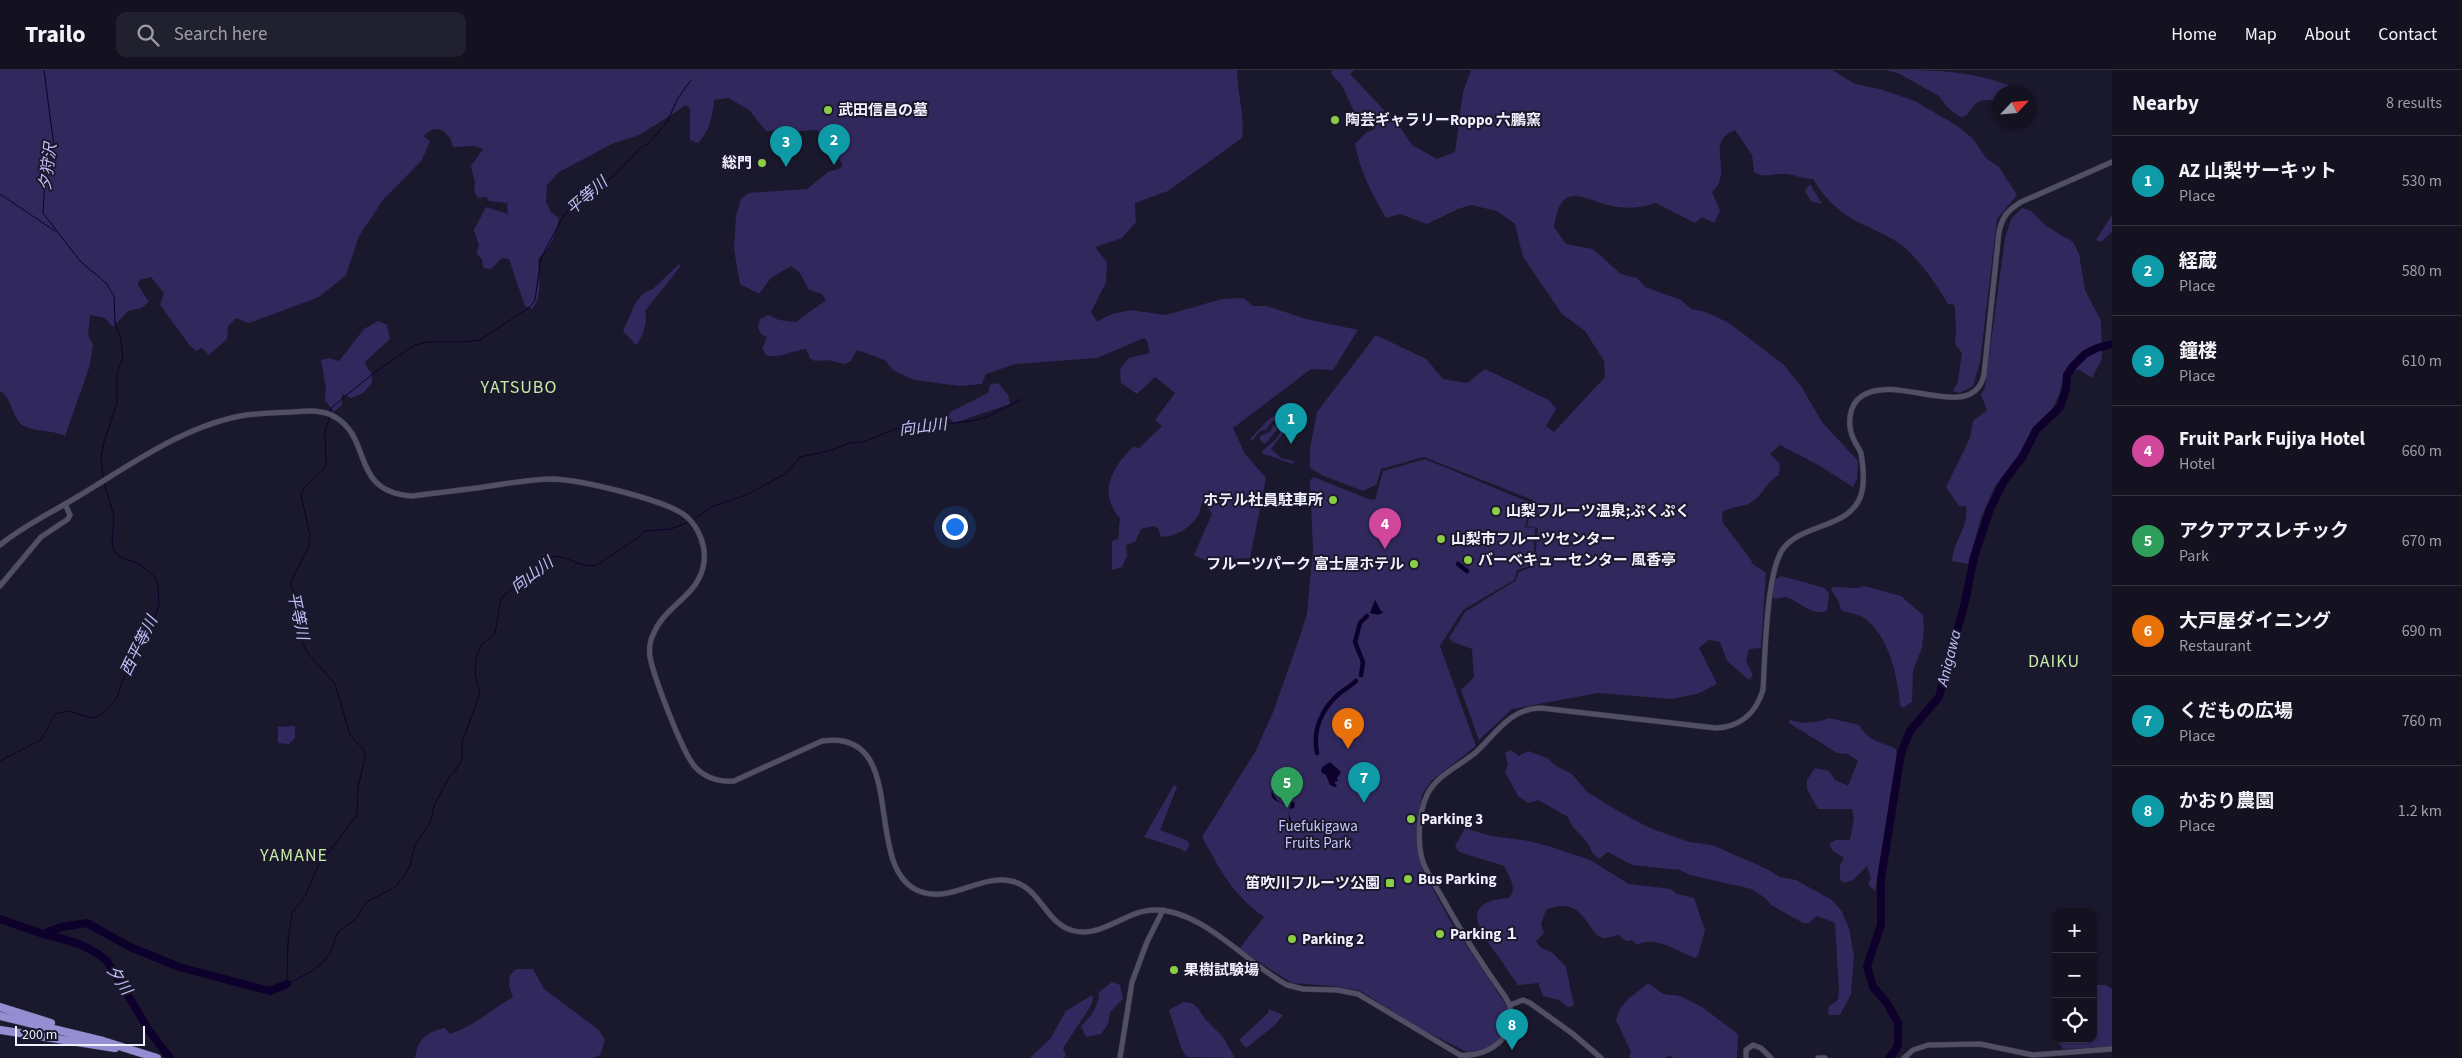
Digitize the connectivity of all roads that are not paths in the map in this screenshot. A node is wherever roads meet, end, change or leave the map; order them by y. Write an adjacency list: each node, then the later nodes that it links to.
1 (2112, 162): 6 (street)
2 (65, 504): 3 (street); 4 (street); 5 (street)
3 (0, 545)
4 (0, 586)
5 (1163, 910): 6 (street); 14 (street)
6 (1510, 1005): 15 (street)
7 (0, 1007): 10 (highway)
8 (0, 1016): 10 (highway)
9 (0, 1030): 12 (highway)
10 (103, 1041): 12 (highway)
11 (2112, 1050): 20 (street)
12 (146, 1054): 13 (highway)
13 (157, 1058)
14 (1120, 1058)
15 (1601, 1058)
16 (1746, 1058): 17 (street)
17 (1771, 1058)
18 (1818, 1058): 19 (street)
19 (1825, 1058)
20 (1904, 1058)

